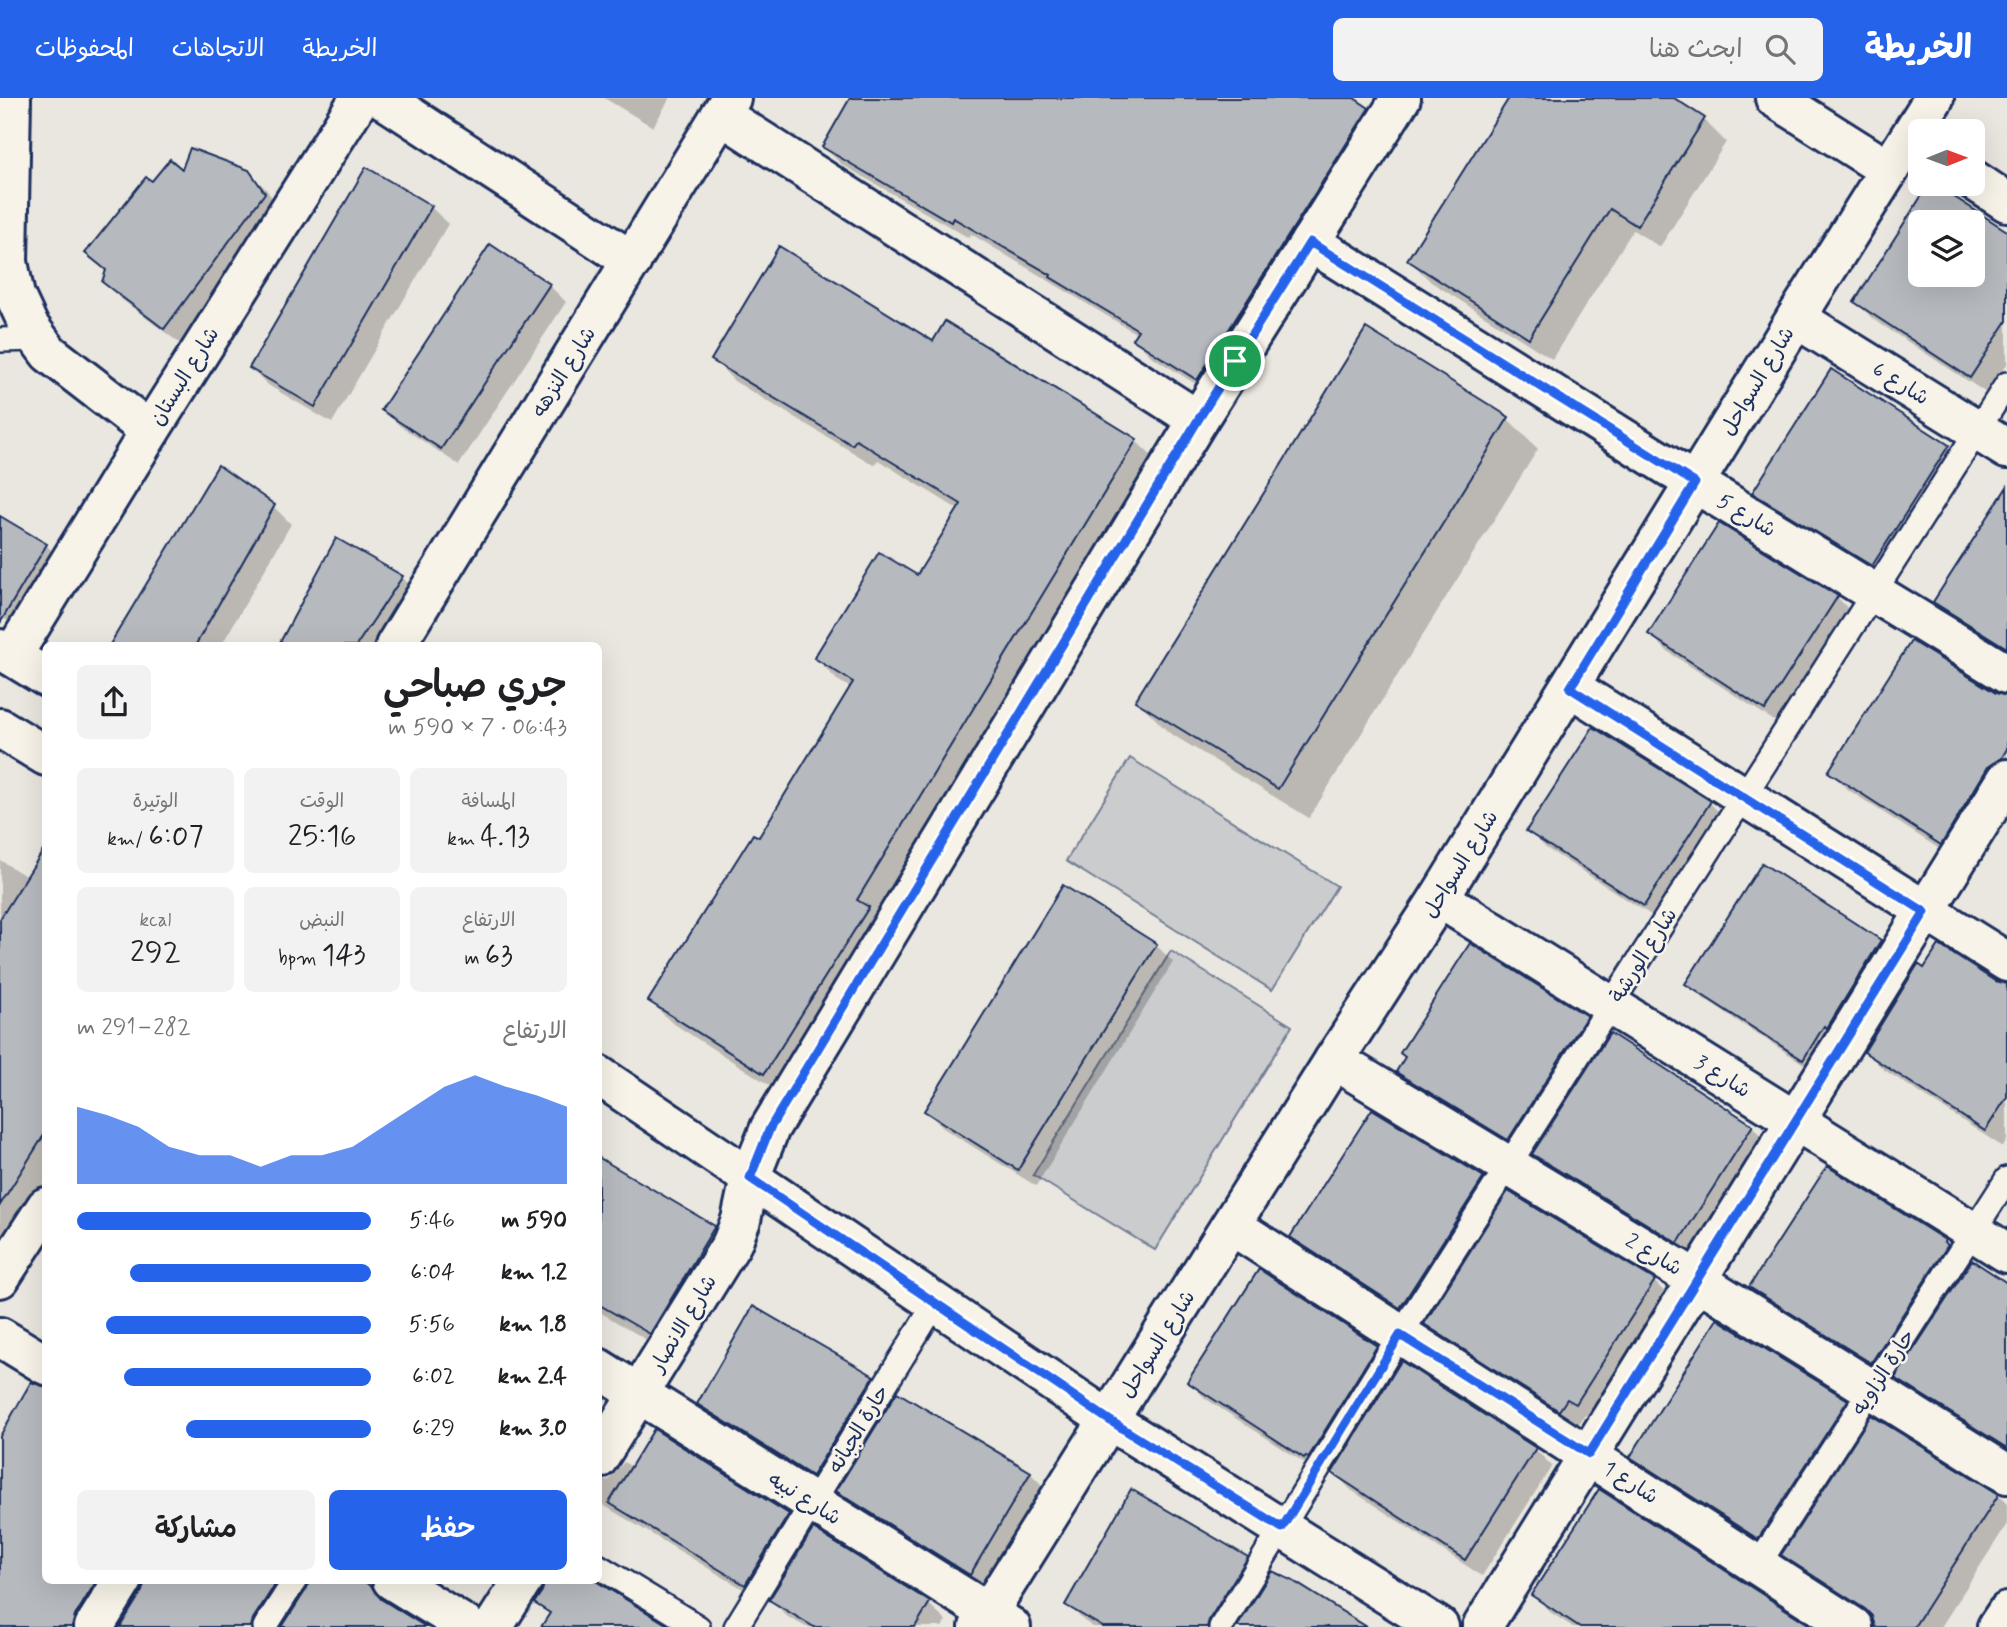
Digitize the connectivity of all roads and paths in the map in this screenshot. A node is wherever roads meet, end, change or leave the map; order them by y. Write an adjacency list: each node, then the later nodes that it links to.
1 (11, 98): 16 (street)
2 (360, 98): 20 (street, شارع البستان)
3 (382, 98): 14 (street)
4 (1401, 98): 13 (street, شارع الانصار)
5 (1775, 98): 10 (street)
6 (1934, 98): 8 (street, شارع السواحل)
7 (726, 107): 14 (street, شارع النزهه); 19 (street)
8 (1925, 119)
9 (1908, 149): 10 (street, شارع السواحل)
10 (1889, 170): 15 (street, شارع السواحل)
11 (1985, 188): 12 (street)
12 (2007, 202)
13 (1310, 242): 19 (street, شارع الانصار); 22 (street, شارع 5)
14 (632, 261): 24 (street, شارع النزهه)
15 (1796, 318): 21 (street, شارع 6); 22 (street, شارع السواحل)
16 (38, 339): 17 (lane); 20 (street)
17 (0, 340)
18 (2007, 384): 21 (lane, شارع الورشة)
19 (1198, 420): 41 (street, شارع الانصار)
20 (150, 431): 25 (street, شارع البستان)
21 (1992, 440): 23 (lane, شارع الورشة)
22 (1695, 483): 23 (street, شارع 5); 28 (street, شارع السواحل)
23 (1874, 592): 27 (street, شارع 5); 32 (lane, شارع الورشة)
24 (397, 642)
25 (6, 652): 26 (street)
26 (42, 674)
27 (2007, 674)
28 (1570, 688): 32 (street); 33 (street, شارع السواحل)
29 (0, 728): 30 (street)
30 (42, 754)
31 (2007, 779): 34 (street)
32 (1743, 797): 34 (street); 36 (lane, شارع الورشة)
33 (1439, 898): 36 (street, شارع 3); 37 (street, شارع السواحل)
34 (1925, 912): 35 (street); 39 (street)
35 (2007, 962)
36 (1611, 1005): 39 (street, شارع 3); 40 (lane, شارع الورشة)
37 (1335, 1060): 40 (street, شارع 2); 44 (street, شارع السواحل)
38 (602, 1078): 41 (street)
39 (1795, 1121): 45 (street, شارع 3); 48 (street)
40 (1508, 1166): 48 (street, شارع 2); 50 (lane, شارع الورشة)
41 (750, 1178): 49 (street); 55 (street, شارع الانصار)
42 (2007, 1179): 45 (lane, حارة الزاويه)
43 (42, 1213): 47 (street)
44 (1231, 1225): 50 (street, شارع 1); 56 (street, شارع السواحل)
45 (1973, 1232): 46 (street, شارع 3); 54 (lane, حارة الزاويه)
46 (2007, 1253)
47 (0, 1278)
48 (1696, 1280): 54 (street, شارع 2); 58 (street)
49 (936, 1302): 56 (street); 60 (lane, حارة الجبانه)
50 (1400, 1335): 58 (street, شارع 1); 61 (lane, شارع الورشة)
51 (0, 1337): 52 (street)
52 (42, 1363)
53 (602, 1371): 55 (street, شارع نبيه)
54 (1872, 1388): 59 (street, شارع 2); 62 (lane, حارة الزاويه)
55 (639, 1394): 57 (street, شارع الانصار); 60 (street, شارع نبيه)
56 (1109, 1420): 61 (street); 69 (street, شارع السواحل)
57 (602, 1454)
58 (1589, 1454): 62 (street, شارع 1); 78 (street)
59 (2007, 1474)
60 (813, 1503): 69 (street, شارع نبيه); 75 (lane, حارة الجبانه)
61 (1282, 1528): 76 (lane, شارع الورشة); 77 (street)
62 (1758, 1565): 79 (street, شارع 1)
63 (602, 1568): 74 (lane)
64 (121, 1584): 70 (street)
65 (292, 1584): 71 (lane)
66 (398, 1584): 72 (street)
67 (520, 1584): 73 (street)
68 (2007, 1612): 80 (street)
69 (993, 1622)
70 (94, 1627)
71 (265, 1627)
72 (467, 1627)
73 (493, 1627)
74 (698, 1627)
75 (736, 1627)
76 (1221, 1627)
77 (1439, 1627)
78 (1482, 1627)
79 (1853, 1627)
80 (1997, 1627)

